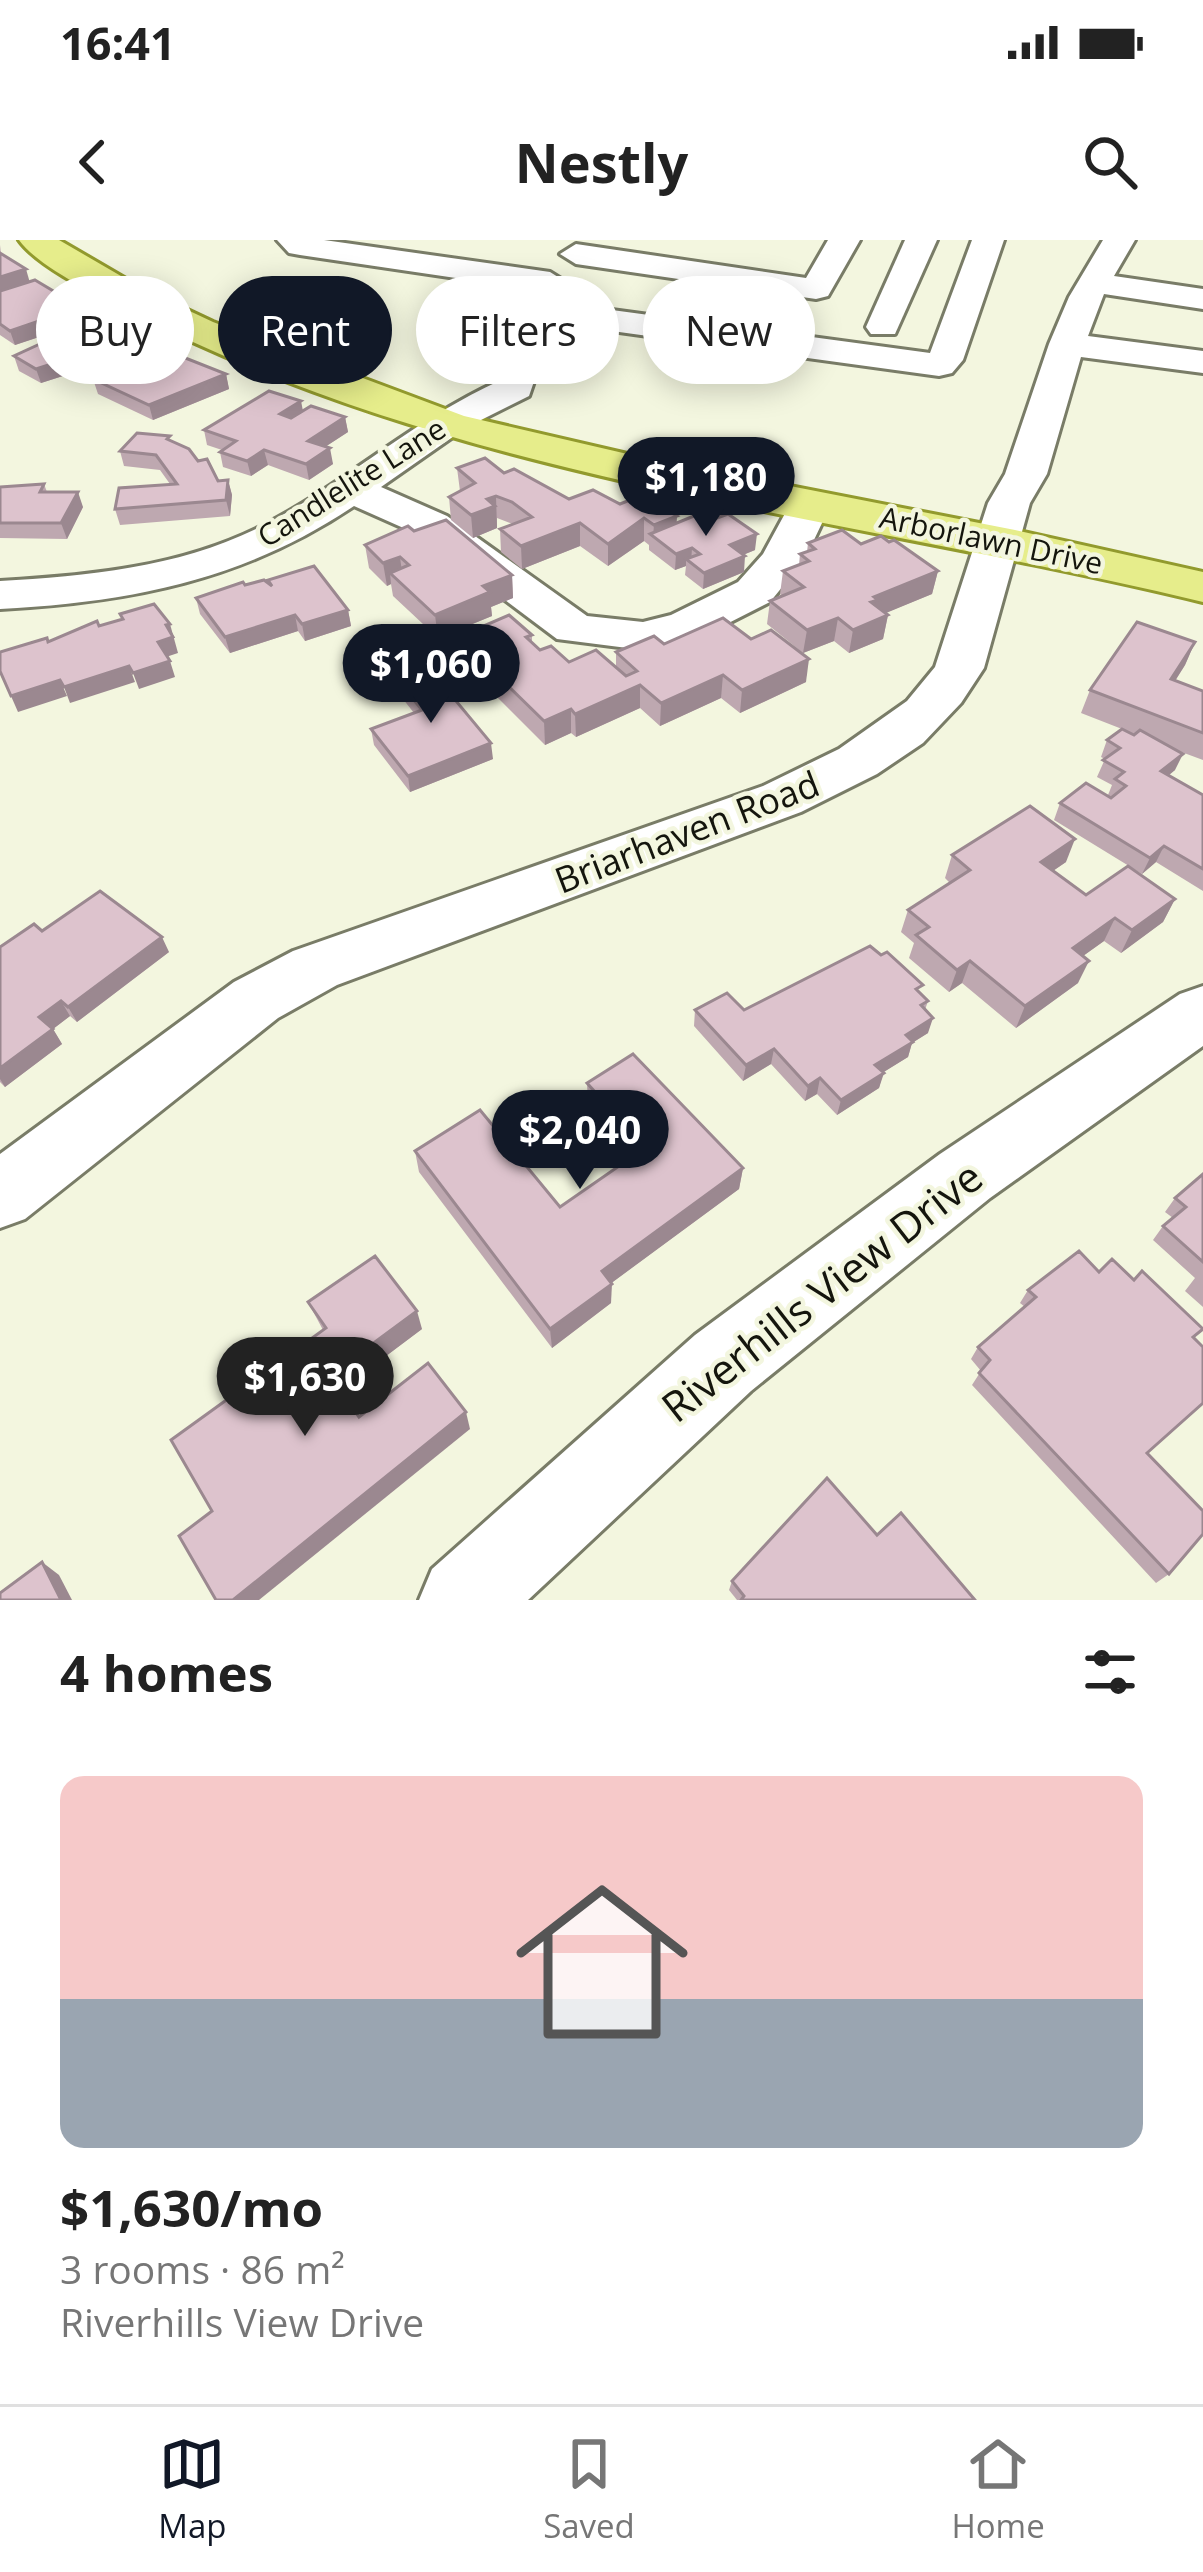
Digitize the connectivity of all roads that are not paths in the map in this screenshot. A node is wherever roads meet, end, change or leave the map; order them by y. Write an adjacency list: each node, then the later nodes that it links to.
1 (36, 240): 21 (main road, Arborlawn Drive)
2 (102, 240): 20 (main road, Arborlawn Drive)
3 (292, 240): 9 (street)
4 (844, 240): 8 (street)
5 (921, 240): 15 (street)
6 (988, 240): 16 (street)
7 (1119, 240): 11 (street, Briarhaven Road)
8 (583, 247): 10 (street)
9 (444, 276)
10 (561, 276)
11 (1094, 283): 12 (street); 17 (street, Briarhaven Road)
12 (1203, 299)
13 (619, 304): 15 (street)
14 (619, 310): 16 (street)
15 (883, 327): 16 (street)
16 (953, 336)
17 (1067, 344): 18 (street); 24 (street, Briarhaven Road)
18 (1203, 362)
19 (517, 384): 20 (street, Candlelite Lane)
20 (488, 399): 21 (street, Candlelite Lane); 24 (main road, Arborlawn Drive)
21 (446, 424): 22 (street, Candlelite Lane); 23 (main road, Arborlawn Drive)
22 (349, 488): 23 (street); 27 (street, Candlelite Lane)
23 (810, 504): 24 (main road, Arborlawn Drive)
24 (1005, 522): 25 (main road, Arborlawn Drive); 26 (main road, Arborlawn Drive); 29 (street, Briarhaven Road)
25 (1126, 526)
26 (1203, 587)
27 (0, 595)
28 (1203, 1012): 30 (street, Riverhills View Drive)
29 (0, 1196)
30 (464, 1600)

